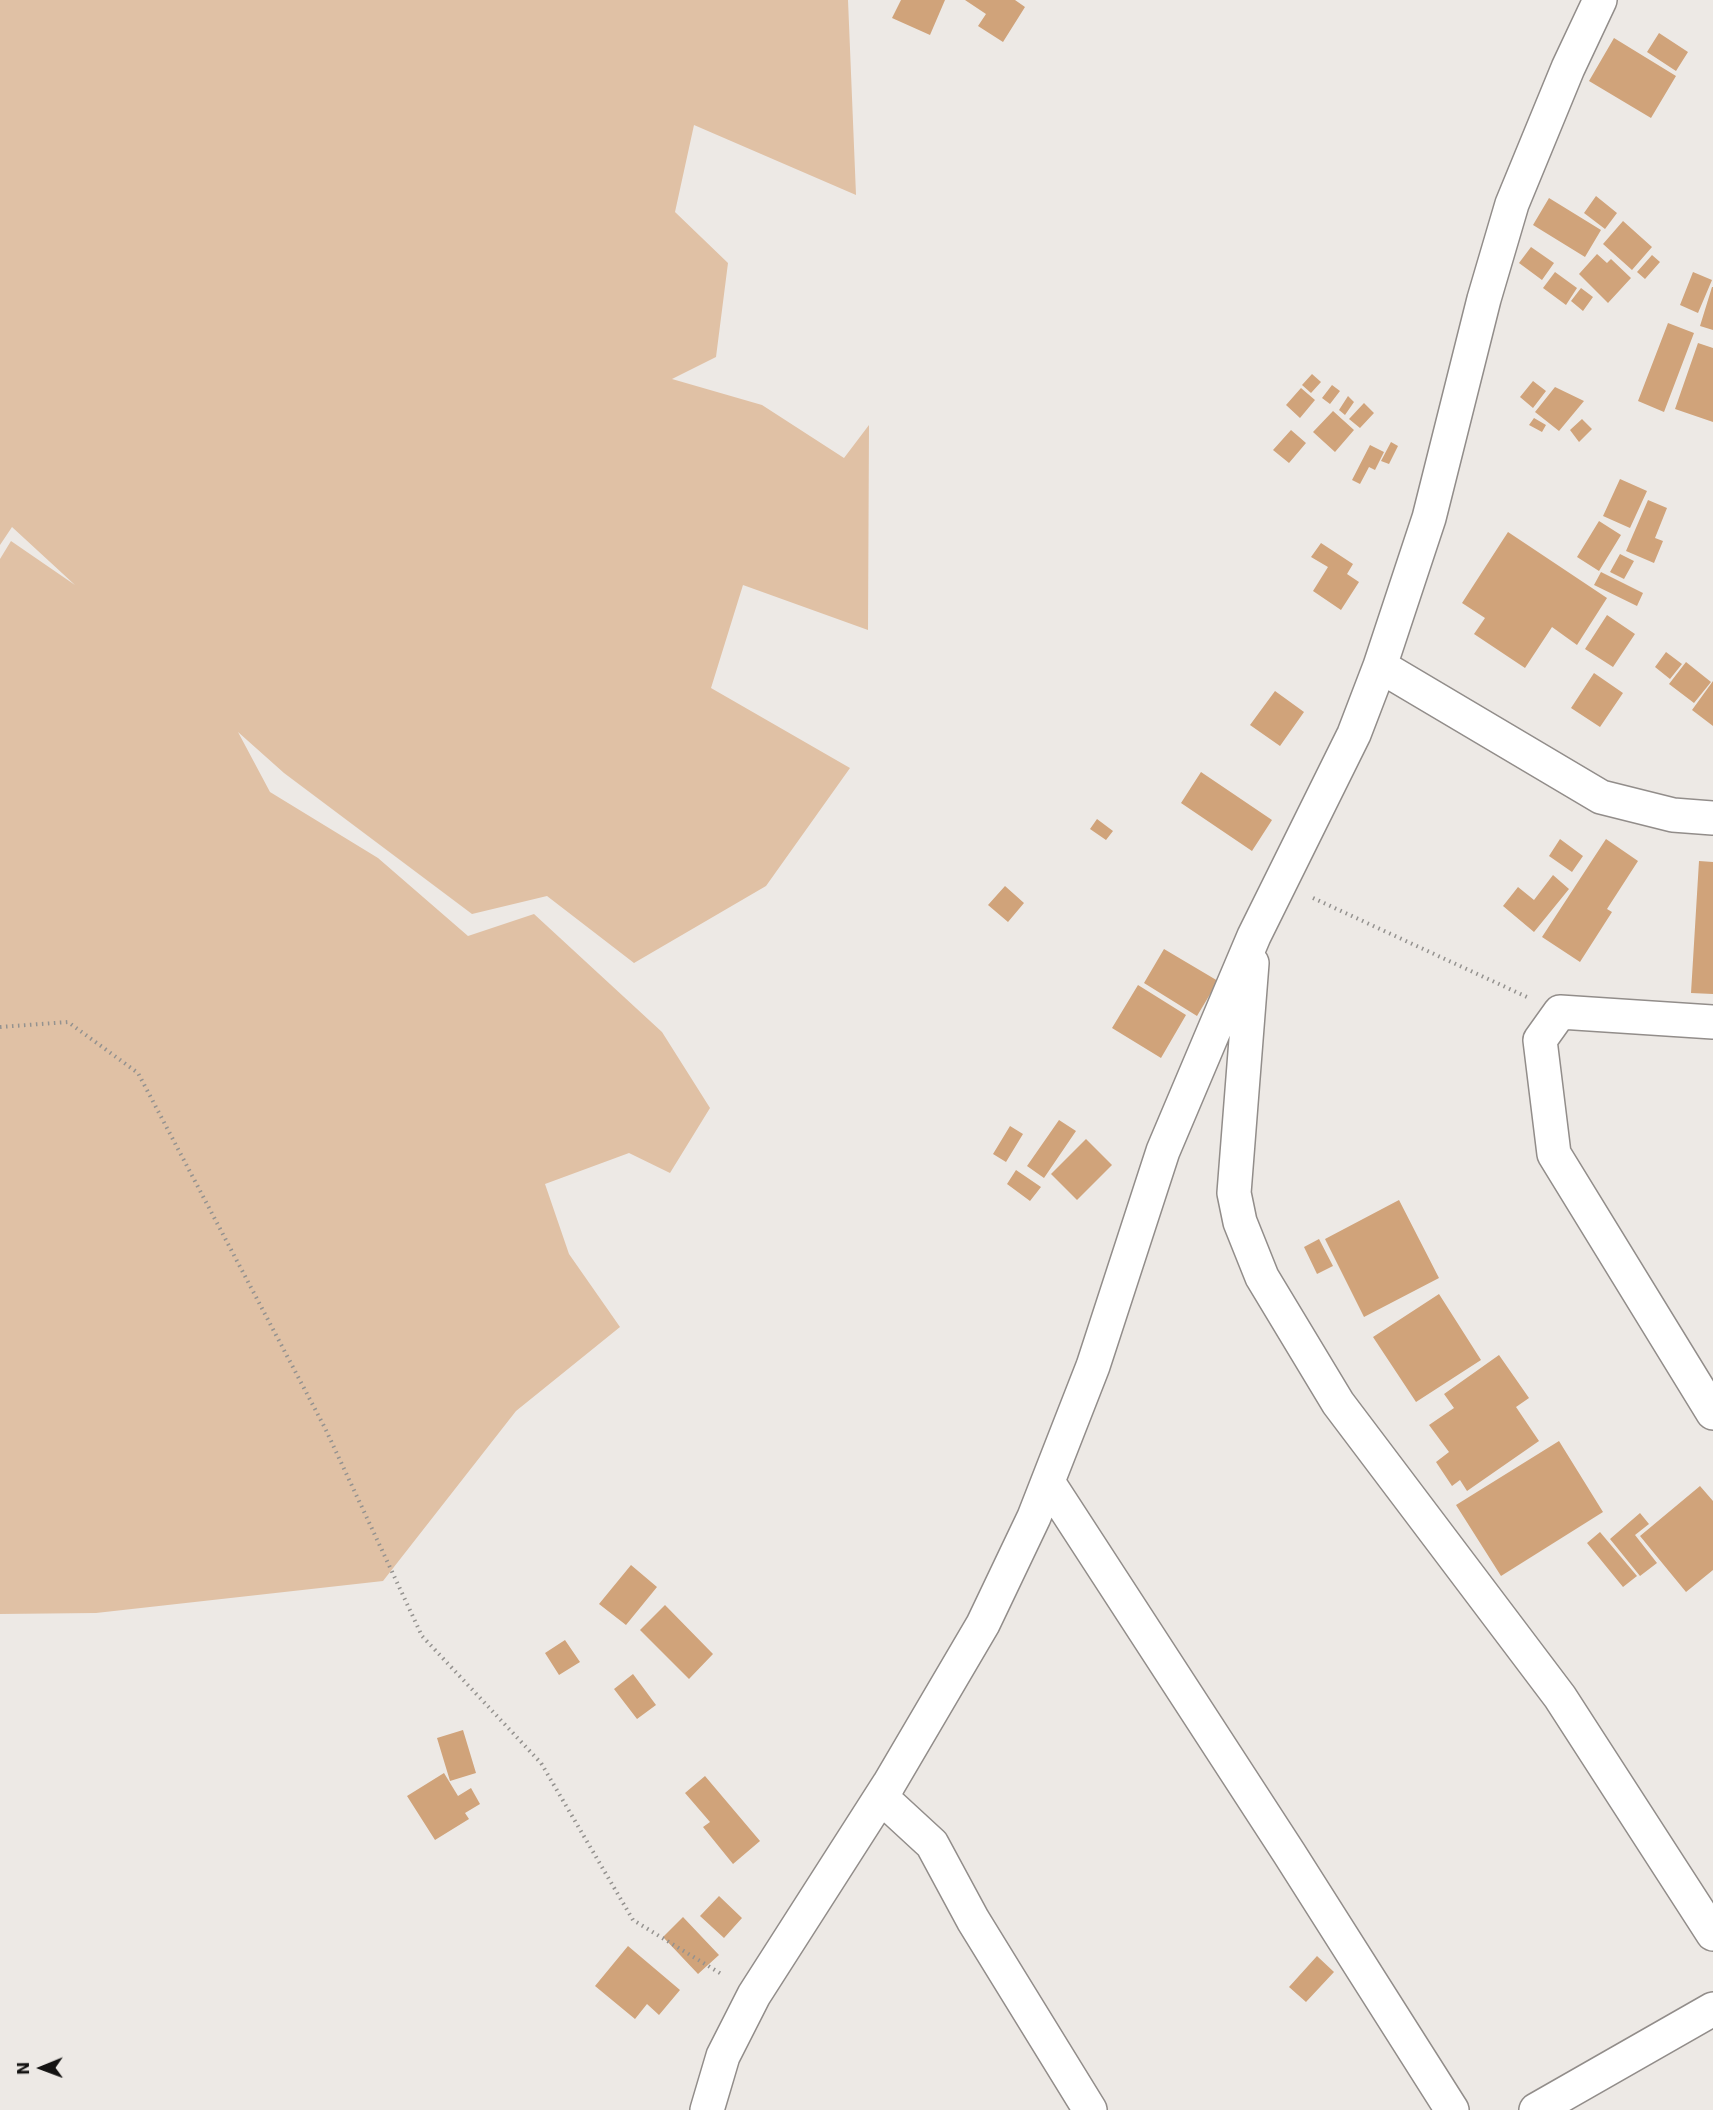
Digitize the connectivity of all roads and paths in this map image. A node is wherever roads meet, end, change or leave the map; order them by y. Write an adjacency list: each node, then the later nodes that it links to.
1 (1600, 0): 2 (street)
2 (1380, 666): 3 (street); 4 (street)
3 (1713, 818)
4 (1280, 883): 5 (street); 6 (path)
5 (1254, 936): 10 (street); 12 (street)
6 (1560, 1012): 7 (street); 9 (street)
7 (1713, 1022)
8 (0, 1028): 13 (path)
9 (1713, 1413)
10 (1048, 1482): 11 (street); 17 (street)
11 (880, 1797): 13 (street); 16 (street)
12 (1713, 1934)
13 (754, 1995): 15 (street)
14 (1713, 2009): 18 (street)
15 (706, 2110)
16 (1090, 2110)
17 (1452, 2110)
18 (1536, 2110)

